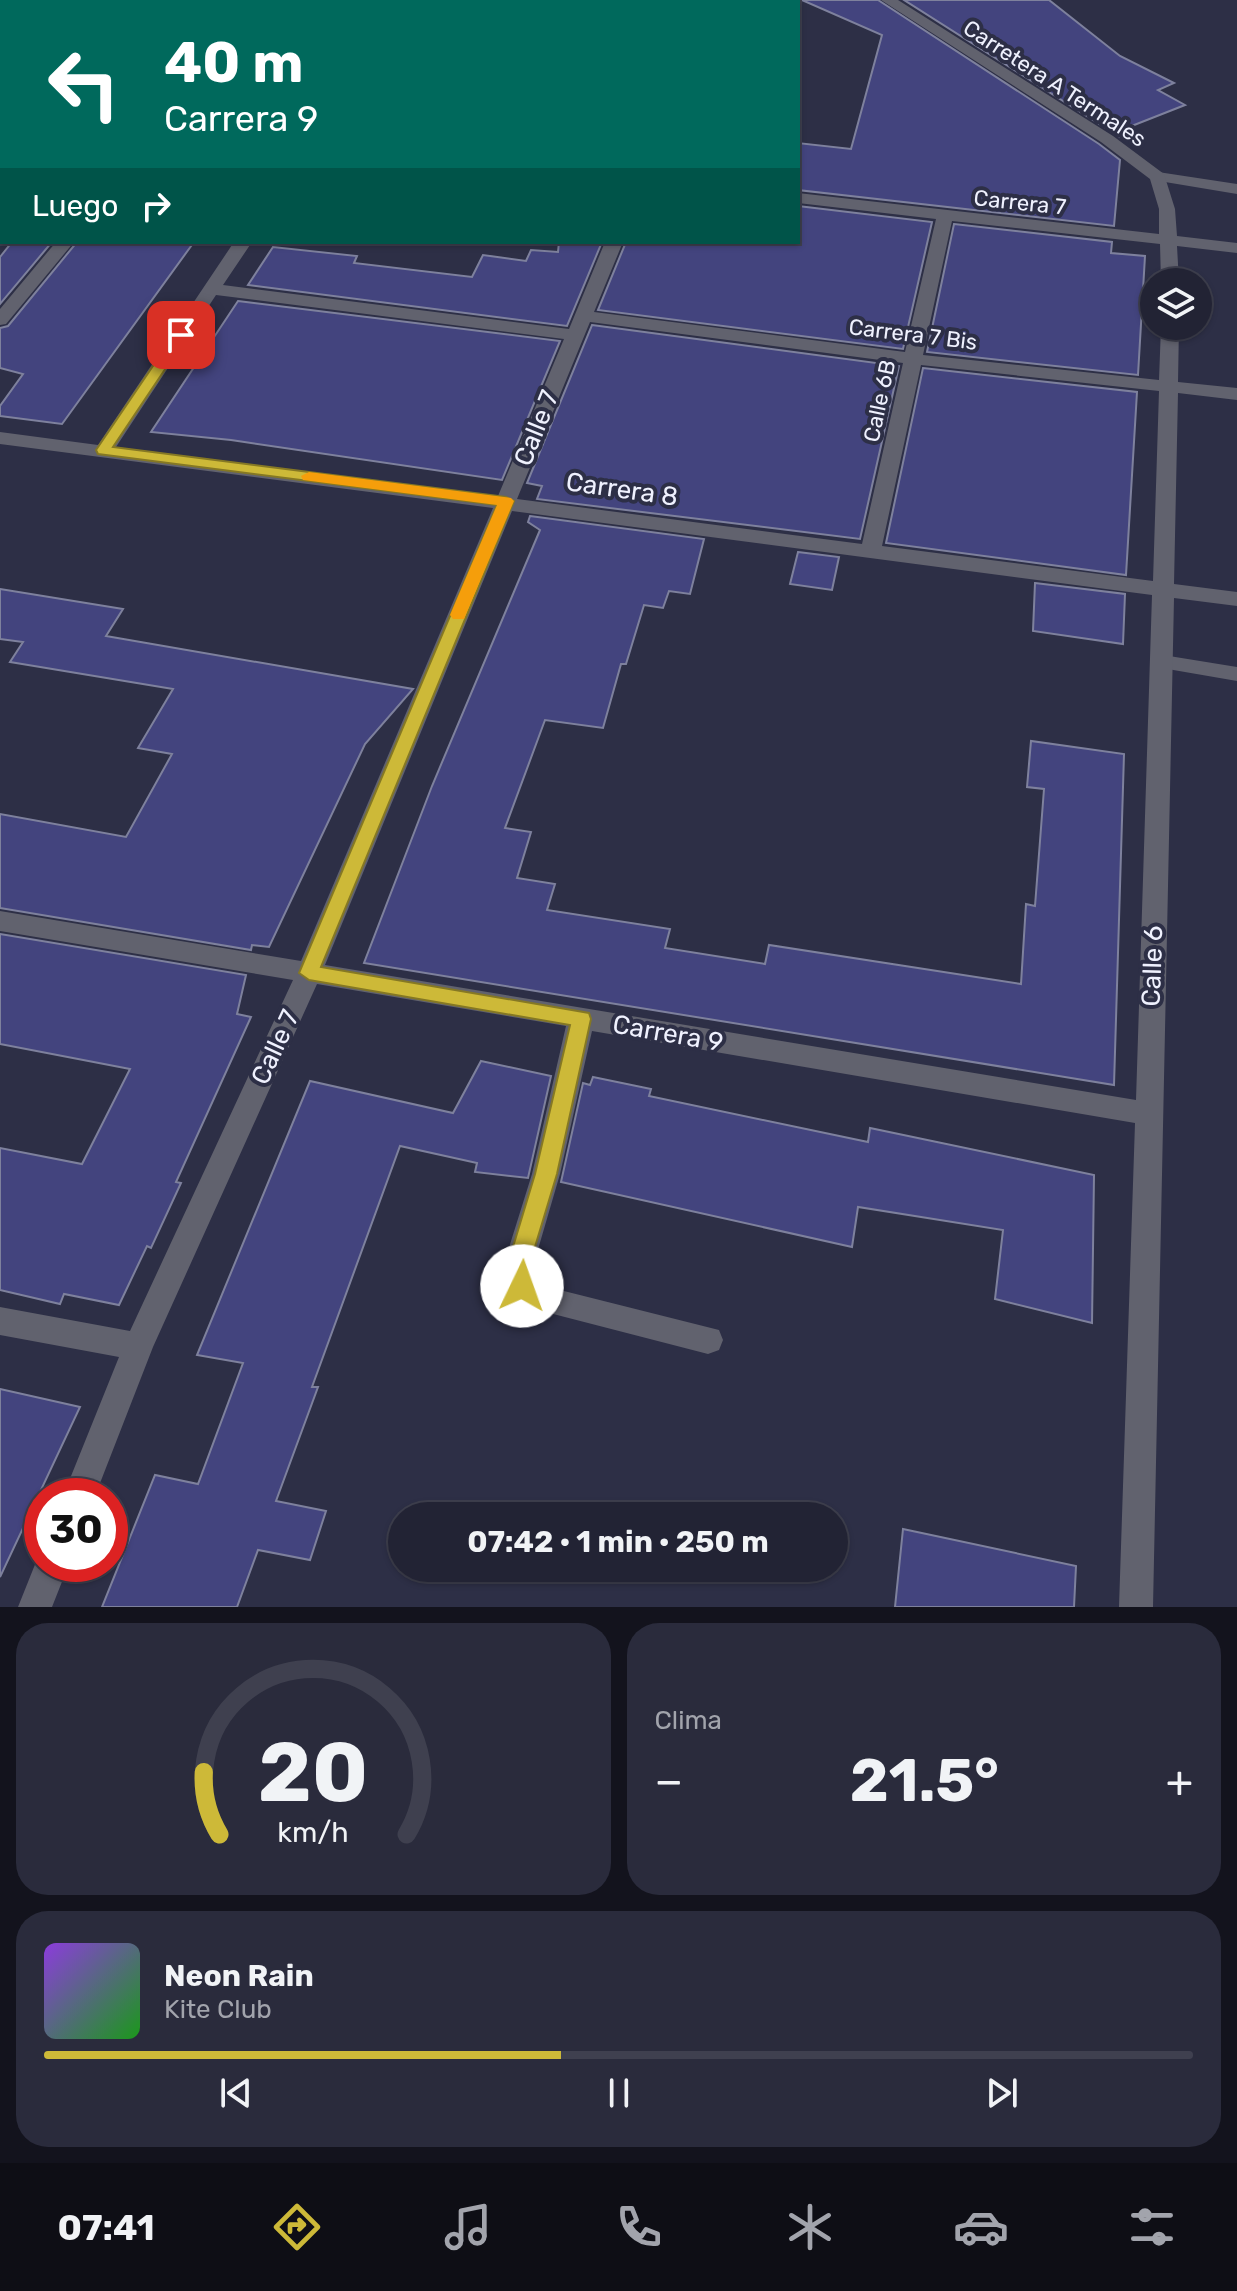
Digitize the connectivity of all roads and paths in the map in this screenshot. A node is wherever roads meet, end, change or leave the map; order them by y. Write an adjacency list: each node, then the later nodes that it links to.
1 (888, 0): 2 (street, Carretera A Termales)
2 (1158, 177): 3 (lane); 6 (street)
3 (1237, 189)
4 (800, 198): 5 (street, Carrera 7)
5 (945, 215): 6 (street, Carrera 7); 16 (street, Calle 6B)
6 (1170, 241): 10 (street, Carrera 7); 11 (street)
7 (63, 244): 13 (street)
8 (242, 244): 12 (street)
9 (613, 244): 14 (street, Calle 7)
10 (1237, 248)
11 (1170, 268)
12 (211, 289): 14 (street, Carrera 7 Bis); 20 (street)
13 (0, 320)
14 (579, 326): 16 (street, Carrera 7 Bis); 21 (street, Calle 7)
15 (1170, 340): 17 (street, Calle 6)
16 (913, 359): 17 (street, Carrera 7 Bis); 22 (street, Calle 6B)
17 (1170, 386): 18 (street, Carrera 7 Bis); 23 (street, Calle 6)
18 (1237, 394)
19 (0, 438): 20 (street, Carrera 8)
20 (104, 450): 21 (street, Carrera 8)
21 (506, 501): 22 (street, Carrera 8); 28 (street, Calle 7)
22 (871, 550): 23 (street, Carrera 8)
23 (1166, 589): 24 (street, Carrera 8); 25 (street, Calle 6)
24 (1237, 599)
25 (1163, 662): 26 (lane); 30 (street, Calle 6)
26 (1237, 674)
27 (0, 921): 28 (street, Carrera 9)
28 (309, 973): 29 (street, Carrera 9); 33 (street, Calle 7)
29 (581, 1019): 30 (street, Carrera 9); 32 (street)
30 (1147, 1113): 37 (street, Calle 6)
31 (0, 1321): 33 (street)
32 (708, 1340)
33 (138, 1347): 34 (street, Calle 7)
34 (86, 1478)
35 (45, 1582): 36 (street)
36 (35, 1607)
37 (1136, 1607)

